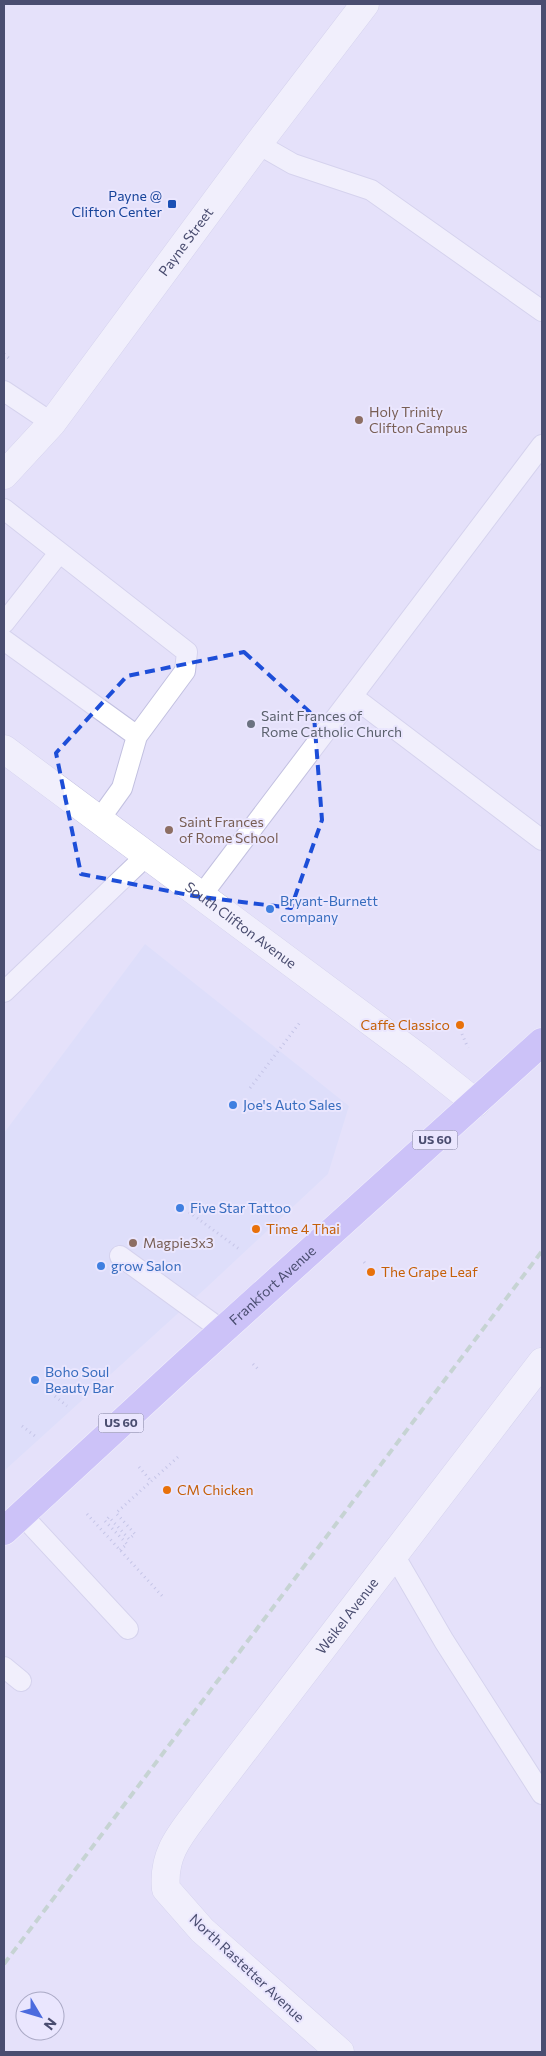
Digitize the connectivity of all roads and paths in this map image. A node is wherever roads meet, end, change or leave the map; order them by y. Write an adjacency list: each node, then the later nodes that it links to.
1 (364, 4): 2 (street, Payne Street)
2 (258, 144): 3 (lane); 5 (street, Payne Street)
3 (542, 311)
4 (4, 391): 5 (lane)
5 (52, 424): 7 (street, Payne Street)
6 (542, 445): 12 (lane)
7 (4, 475)
8 (4, 509): 9 (lane)
9 (59, 553): 10 (lane); 13 (lane)
10 (4, 623)
11 (4, 640): 13 (lane)
12 (352, 696): 16 (lane); 18 (lane)
13 (137, 736): 15 (lane)
14 (4, 749): 15 (street, South Clifton Avenue)
15 (99, 820): 17 (street, South Clifton Avenue)
16 (542, 840)
17 (147, 856): 18 (street, South Clifton Avenue); 19 (lane)
18 (201, 896): 25 (street, South Clifton Avenue)
19 (4, 992)
20 (301, 1021): 24 (path)
21 (462, 1034): 23 (path)
22 (542, 1042): 25 (main road, Frankfort Avenue / US 60)
23 (468, 1048)
24 (250, 1088)
25 (476, 1103): 31 (main road, Frankfort Avenue / US 60)
26 (189, 1212): 27 (path)
27 (239, 1250)
28 (120, 1256): 31 (lane)
29 (364, 1262): 30 (path)
30 (367, 1266)
31 (223, 1331): 43 (main road, Frankfort Avenue / US 60)
32 (542, 1362): 45 (street, Weikel Avenue)
33 (252, 1364): 34 (path)
34 (260, 1371)
35 (51, 1393): 36 (path)
36 (67, 1406)
37 (22, 1426): 38 (path)
38 (35, 1436)
39 (180, 1459): 41 (path)
40 (138, 1467): 41 (path)
41 (152, 1481): 44 (path)
42 (87, 1514): 44 (path)
43 (13, 1523): 47 (lane)
44 (120, 1550): 46 (path)
45 (394, 1555): 50 (lane); 51 (street, Weikel Avenue)
46 (164, 1598)
47 (128, 1629)
48 (4, 1667): 49 (lane)
49 (21, 1681)
50 (542, 1794)
51 (165, 1877): 52 (street, North Rastetter Avenue)
52 (340, 2052)

